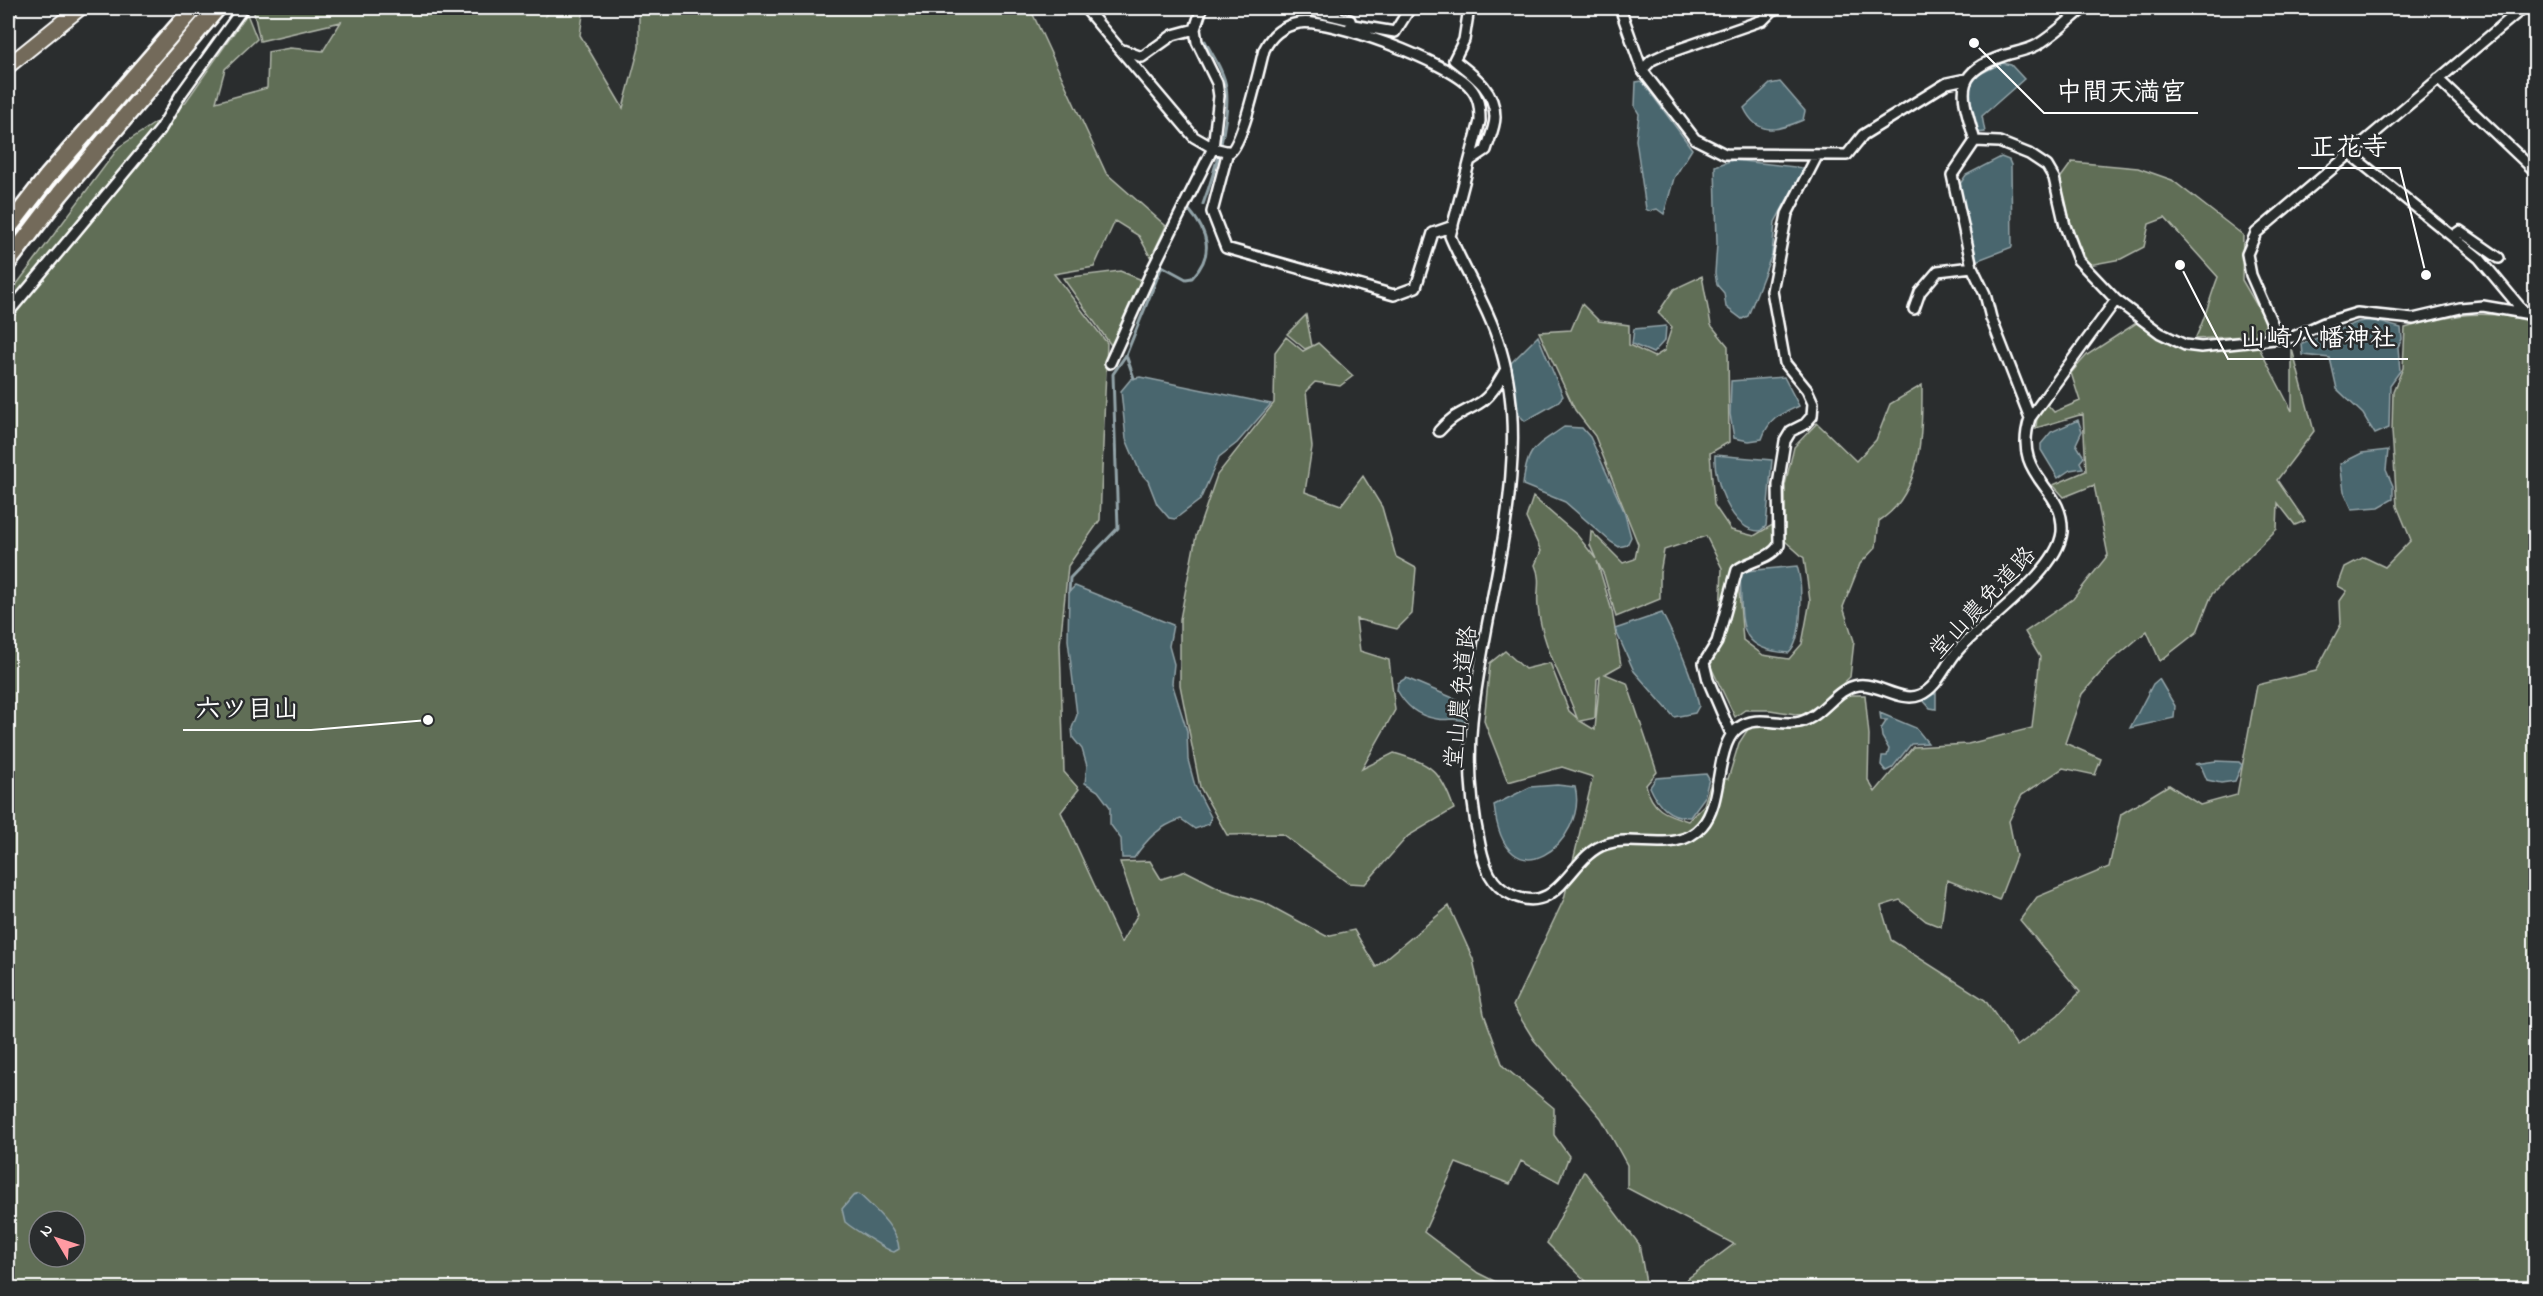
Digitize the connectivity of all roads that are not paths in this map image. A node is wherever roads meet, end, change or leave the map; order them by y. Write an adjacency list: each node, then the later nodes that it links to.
1 (80, 8): 17 (main road)
2 (194, 8): 28 (highway)
3 (217, 8): 31 (highway)
4 (243, 8): 36 (street)
5 (1085, 8): 16 (street)
6 (1202, 8): 15 (street)
7 (1301, 8): 14 (street)
8 (1410, 8): 14 (street)
9 (1468, 8): 25 (street)
10 (1620, 8): 18 (street)
11 (1775, 8): 18 (street)
12 (2084, 8): 19 (street)
13 (2523, 8): 20 (street)
14 (1352, 28): 22 (street); 25 (street)
15 (1195, 29): 16 (street); 22 (street)
16 (1119, 49): 22 (street)
17 (8, 66)
18 (1642, 70): 24 (street)
19 (1966, 79): 21 (street); 24 (street)
20 (2438, 79): 23 (street); 26 (street)
21 (1975, 141): 32 (street); 33 (street)
22 (1220, 150): 27 (street); 39 (street)
23 (2349, 153): 29 (street); 38 (street)
24 (1817, 156): 43 (street)
25 (1471, 160): 27 (street)
26 (2535, 172)
27 (1452, 226): 40 (street, 堂山農免道路)
28 (8, 228)
29 (2453, 236): 30 (street); 35 (street)
30 (2499, 258)
31 (8, 262)
32 (1972, 267): 34 (street); 41 (street)
33 (2116, 300): 38 (street); 41 (street, 堂山農免道路)
34 (1914, 309)
35 (2524, 312): 37 (street); 38 (street)
36 (8, 313)
37 (2535, 315)
38 (2279, 339)
39 (1110, 363)
40 (1506, 369): 42 (street); 43 (street, 堂山農免道路)
41 (2030, 418): 43 (street, 堂山農免道路)
42 (1439, 432)
43 (1731, 734)

